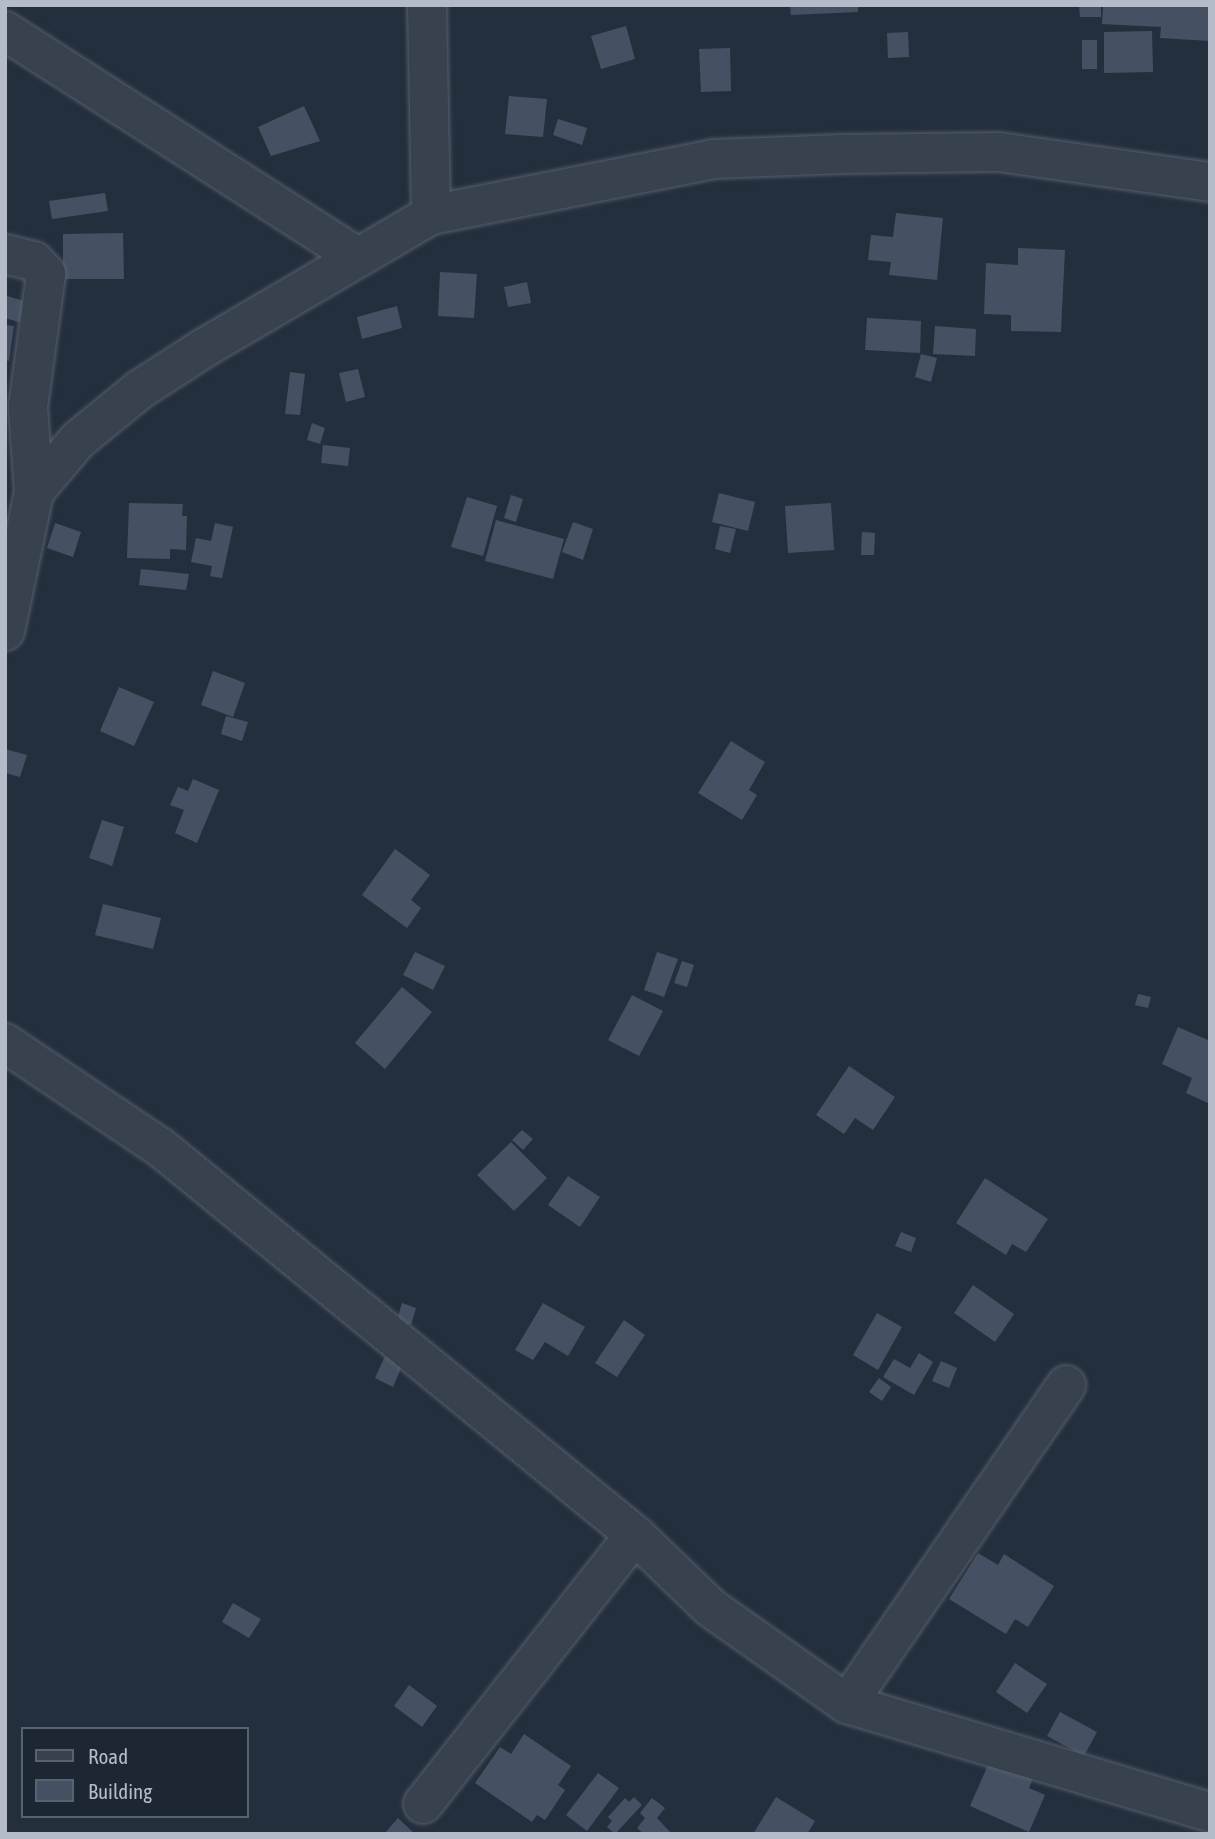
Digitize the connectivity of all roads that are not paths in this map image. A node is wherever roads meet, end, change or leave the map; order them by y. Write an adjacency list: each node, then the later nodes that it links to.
1 (427, 5): 4 (street)
2 (5, 31): 6 (street)
3 (1210, 182): 4 (street)
4 (431, 215): 6 (street)
5 (5, 254): 7 (street)
6 (357, 257): 7 (street)
7 (34, 492): 8 (street)
8 (5, 631)
9 (5, 1043): 11 (street)
10 (1066, 1385): 12 (street)
11 (635, 1535): 12 (street); 13 (street)
12 (847, 1704): 14 (street)
13 (423, 1804)
14 (1210, 1812)

